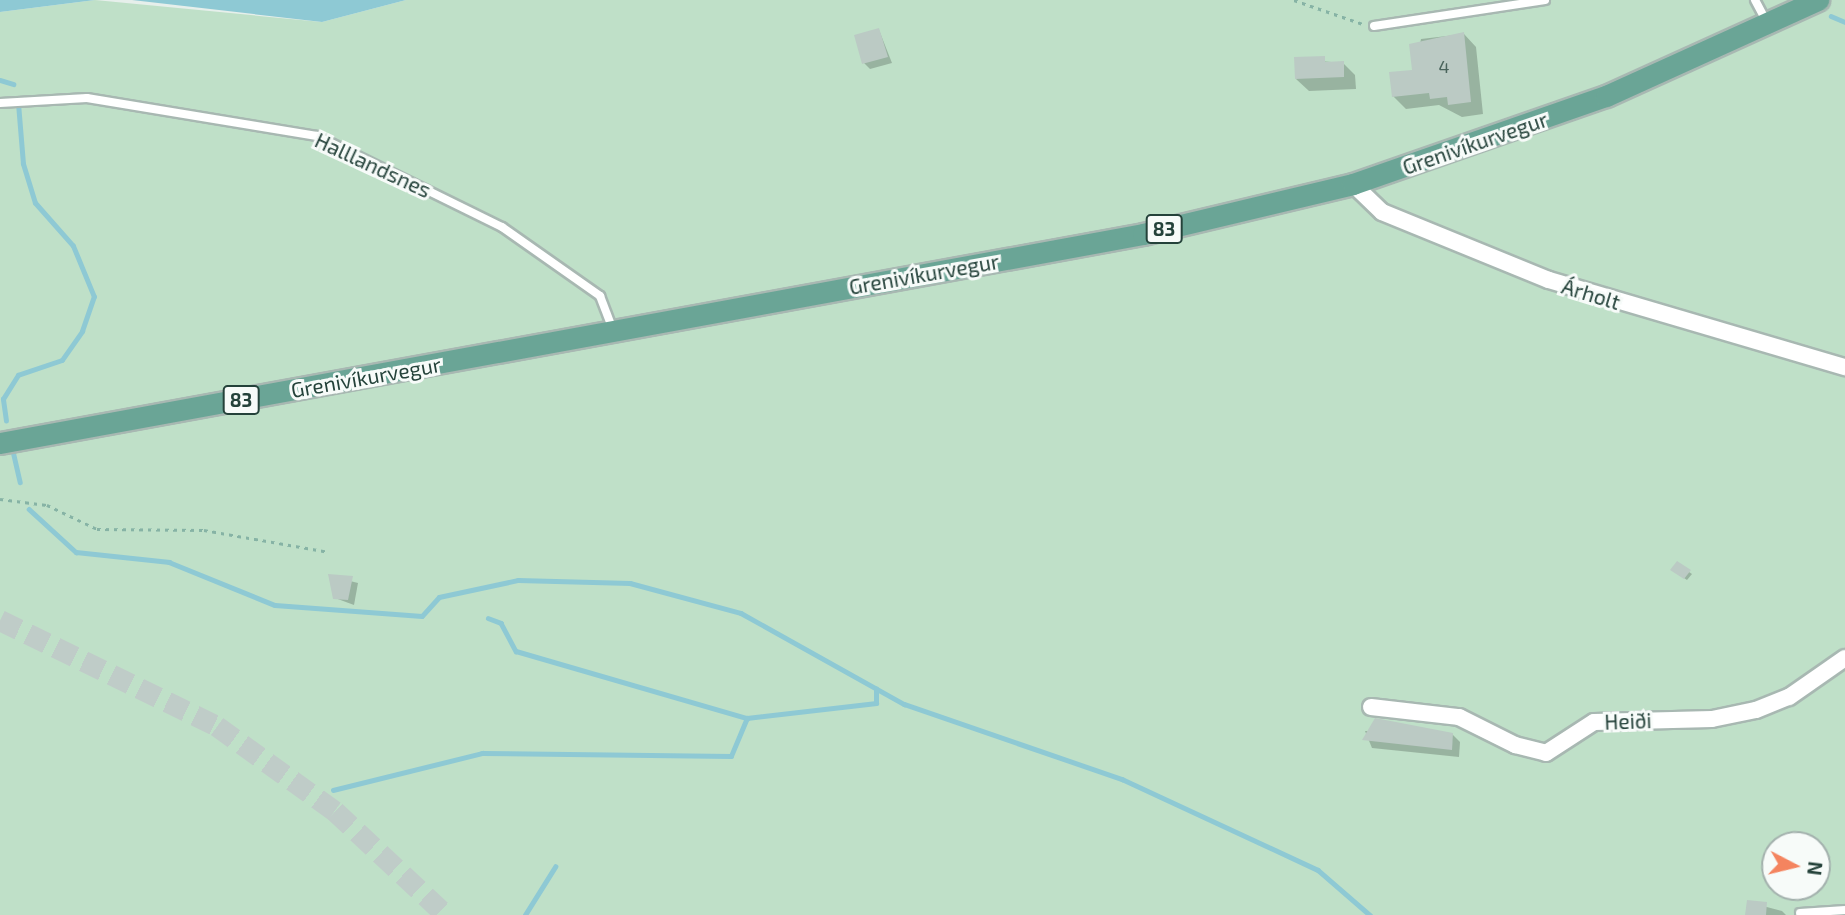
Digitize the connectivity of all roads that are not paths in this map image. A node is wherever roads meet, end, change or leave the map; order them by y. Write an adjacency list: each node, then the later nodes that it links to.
1 (1545, 0): 5 (lane)
2 (1755, 0): 4 (lane)
3 (1818, 0): 4 (main road, Grenivíkurvegur / 83)
4 (1768, 23): 7 (main road, Grenivíkurvegur / 83)
5 (1374, 26)
6 (0, 103): 8 (lane, Halllandsnes)
7 (1353, 184): 8 (main road, Grenivíkurvegur / 83); 9 (street, Árholt)
8 (613, 330): 10 (main road, Grenivíkurvegur / 83)
9 (1845, 367)
10 (0, 443)
11 (1845, 658): 12 (street, Heiði)
12 (1371, 707)
13 (1845, 910): 14 (lane)
14 (1800, 914)

